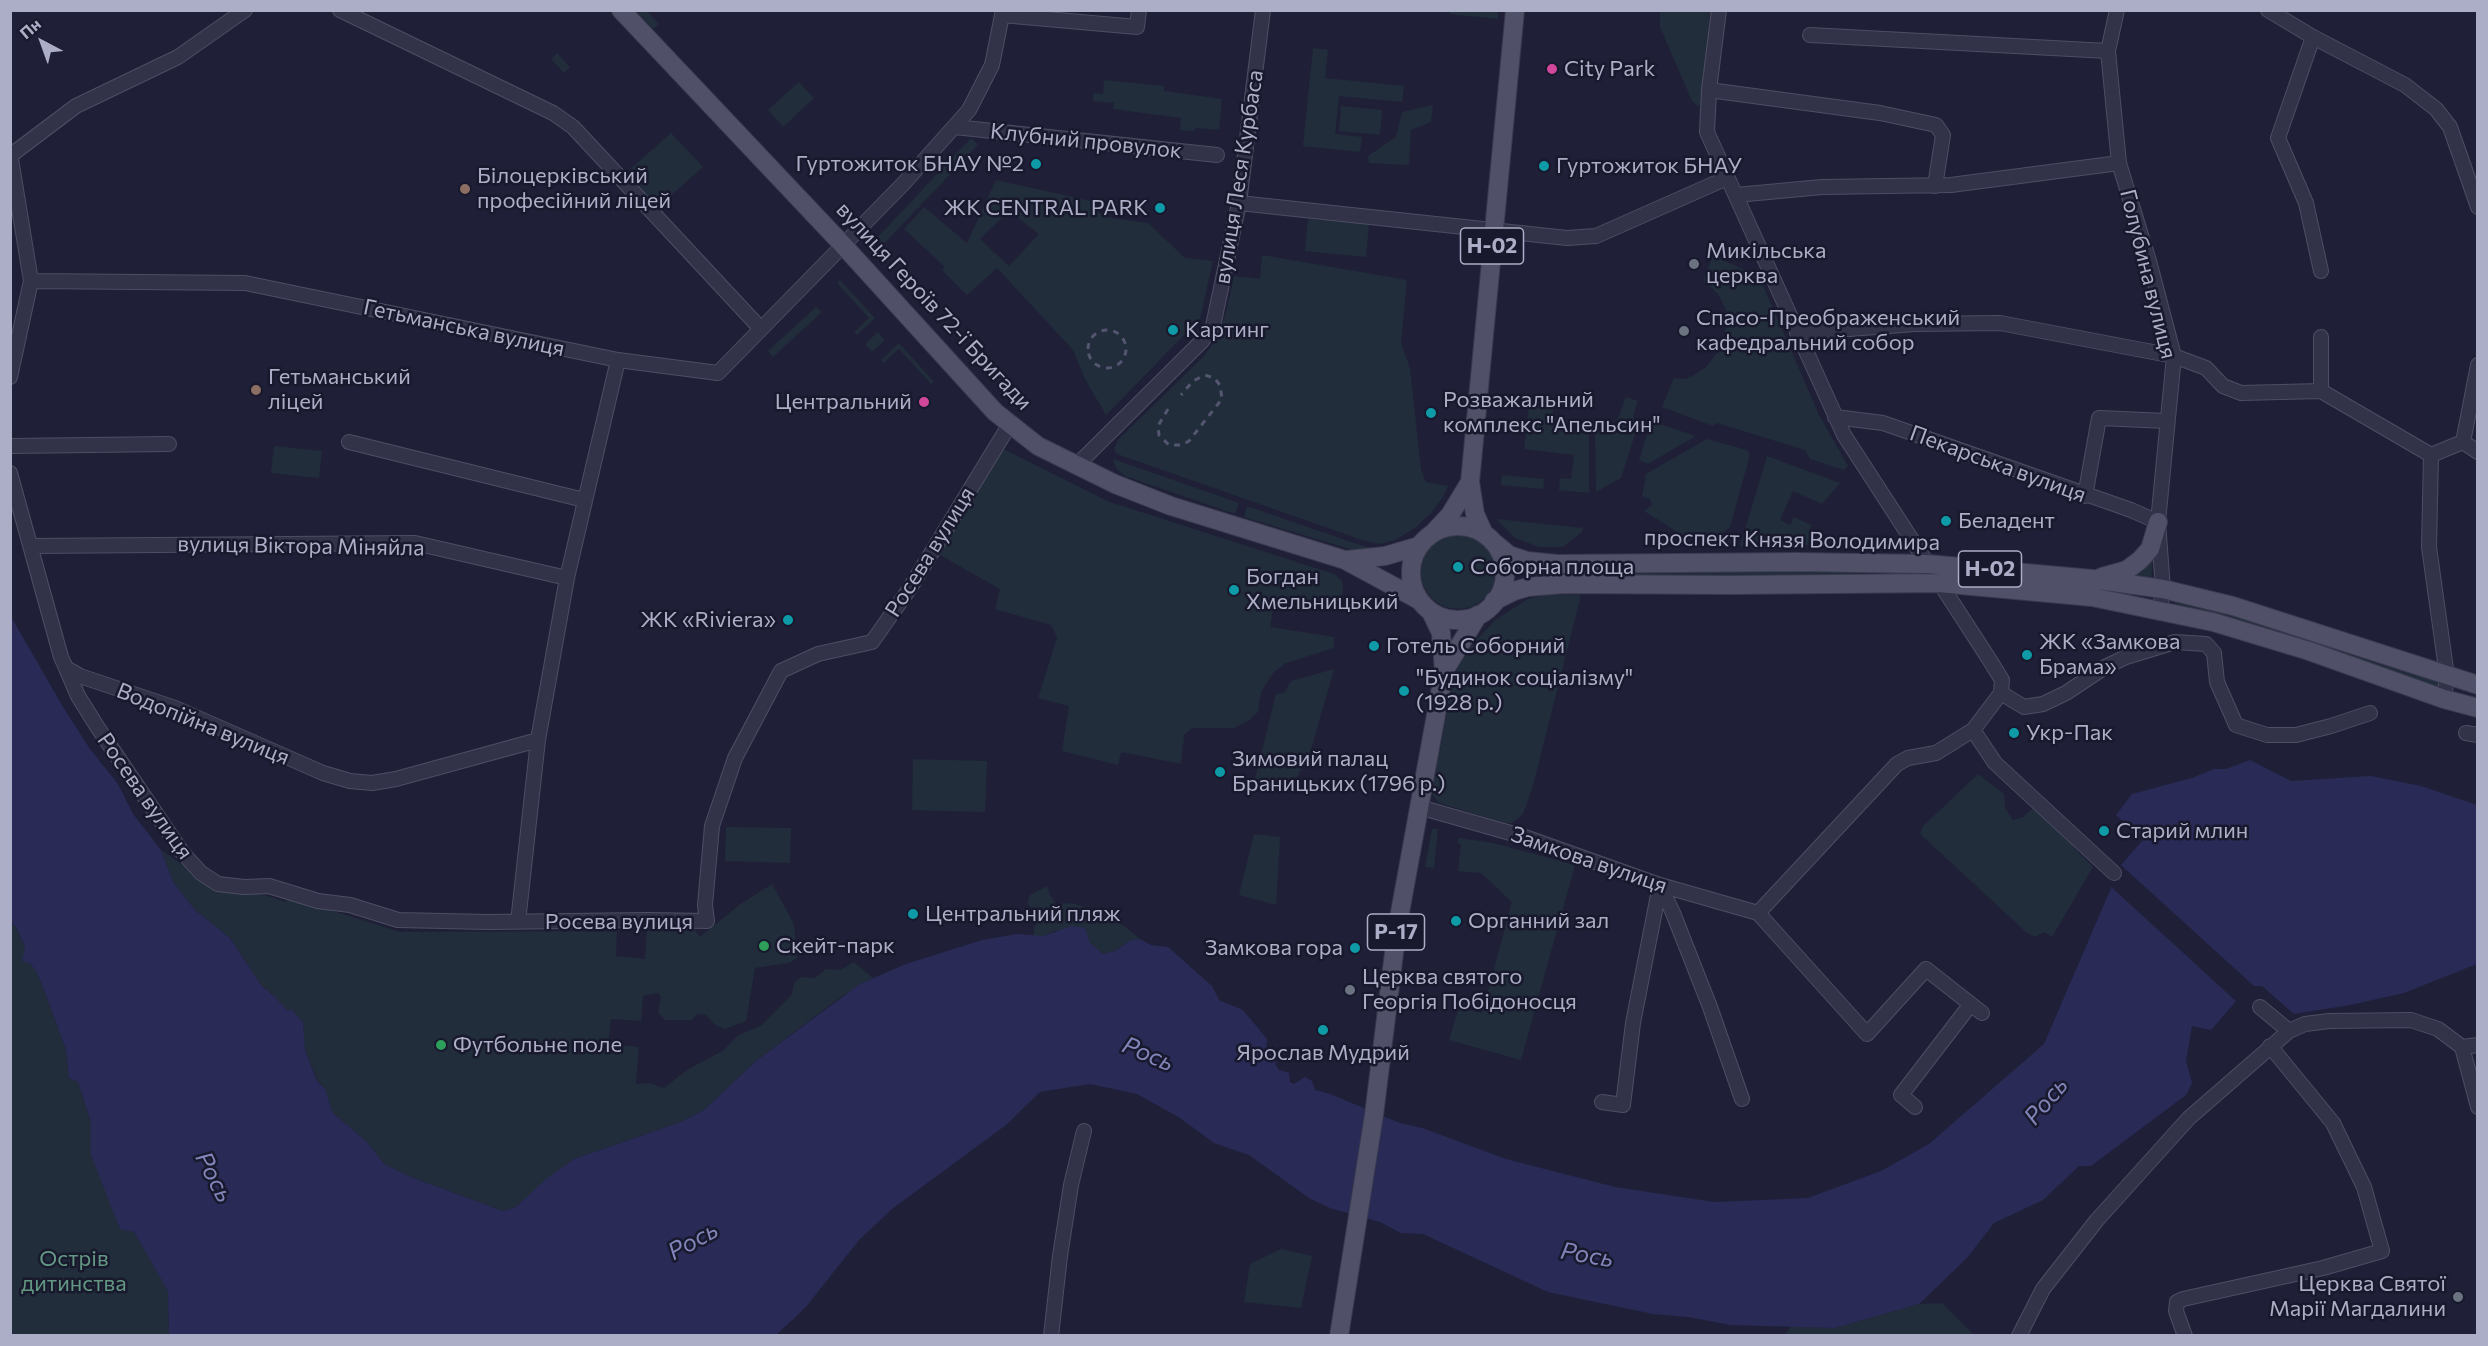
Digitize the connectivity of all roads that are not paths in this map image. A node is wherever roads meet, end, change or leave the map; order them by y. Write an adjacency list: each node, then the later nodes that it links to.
1 (245, 10): 16 (street)
2 (340, 10): 29 (street)
3 (621, 10): 25 (main road, вулиця Героїв 72-ї Бригади)
4 (1139, 10): 10 (street)
5 (1263, 10): 22 (street, вулиця Леся Курбаса)
6 (1515, 10): 24 (main road, Н-02)
7 (1719, 10): 14 (street)
8 (2117, 10): 13 (street, Голубина вулиця)
9 (2268, 10): 12 (street)
10 (1002, 13): 15 (street, Гетьманська вулиця)
11 (1810, 35): 13 (street)
12 (2313, 37): 23 (street); 26 (street)
13 (2108, 51): 18 (street, Голубина вулиця)
14 (1709, 90): 19 (street); 20 (street)
15 (955, 127): 17 (street, Клубний провулок); 25 (street, Гетьманська вулиця)
16 (11, 154): 27 (street)
17 (1217, 155)
18 (2119, 163): 20 (street); 32 (street, Голубина вулиця)
19 (1727, 178): 21 (street); 24 (street)
20 (1935, 186): 21 (street)
21 (1736, 195): 30 (street)
22 (1239, 203): 24 (street); 46 (street, вулиця Леся Курбаса)
23 (2478, 207)
24 (1493, 231): 48 (main road, Н-02)
25 (843, 245): 29 (street, Гетьманська вулиця); 39 (main road, вулиця Героїв 72-ї Бригади)
26 (2321, 271)
27 (31, 281): 28 (street); 33 (street, Гетьманська вулиця)
28 (17, 316): 35 (street)
29 (761, 329): 33 (street, Гетьманська вулиця)
30 (1797, 333): 32 (street); 37 (street)
31 (2321, 337): 36 (street)
32 (2174, 356): 36 (street); 38 (street, Голубина вулиця)
33 (618, 360): 50 (street)
34 (2478, 365): 41 (street)
35 (10, 377)
36 (2321, 391): 45 (street)
37 (1835, 417): 49 (street, Пекарська вулиця); 57 (street)
38 (2167, 421): 49 (street); 51 (street, Голубина вулиця)
39 (1010, 424): 46 (main road, вулиця Героїв 72-ї Бригади); 80 (street, Росева вулиця)
40 (349, 442): 50 (street)
41 (2463, 442): 44 (street); 45 (street)
42 (169, 444): 43 (street)
43 (10, 446)
44 (2478, 452)
45 (2431, 455): 68 (street)
46 (1076, 466): 56 (main road, вулиця Героїв 72-ї Бригади)
47 (10, 473): 54 (street)
48 (1470, 482): 52 (main road, Н-02); 53 (main road, Н-02)
49 (2085, 496): 51 (street, Пекарська вулиця)
50 (584, 500): 58 (street)
51 (2158, 522): 59 (main road); 61 (street, Голубина вулиця)
52 (1434, 532): 53 (main road); 55 (main road, Н-02)
53 (1488, 538): 57 (main road, проспект Князя Володимира / Н-02); 62 (main road)
54 (31, 546): 58 (street, вулиця Віктора Міняйла); 66 (street)
55 (1419, 546): 56 (main road, вулиця Героїв 72-ї Бригади); 63 (main road)
56 (1345, 560): 63 (main road, вулиця Героїв 72-ї Бригади)
57 (1927, 564): 59 (main road, проспект Князя Володимира / Н-02); 60 (street)
58 (567, 578): 75 (street)
59 (2092, 579): 61 (main road, проспект Князя Володимира / Н-02)
60 (1940, 583): 62 (main road, проспект Князя Володимира / Н-02); 64 (main road, проспект Князя Володимира / Н-02); 70 (street)
61 (2163, 589): 64 (street, Голубина вулиця); 68 (main road, проспект Князя Володимира / Н-02)
62 (1494, 601): 65 (main road, Н-02)
63 (1425, 606): 65 (main road); 67 (main road, Р-17)
64 (2160, 610): 71 (main road, проспект Князя Володимира / Н-02)
65 (1478, 615): 67 (main road, Р-17)
66 (66, 668): 75 (street, Водопійна вулиця); 80 (street, Росева вулиця)
67 (1444, 671): 76 (main road, Р-17)
68 (2447, 676): 69 (main road, проспект Князя Володимира / Н-02); 71 (street)
69 (2478, 685)
70 (2001, 693): 73 (street); 74 (street)
71 (2444, 699): 72 (main road, проспект Князя Володимира / Н-02)
72 (2478, 708)
73 (2370, 713)
74 (1973, 730): 77 (street); 79 (street)
75 (538, 740): 80 (street)
76 (1419, 807): 78 (street, Замкова вулиця); 94 (main road, Р-17)
77 (2114, 873)
78 (1660, 885): 79 (street, Замкова вулиця); 88 (street); 89 (street)
79 (1758, 913): 81 (street)
80 (518, 922)
81 (1971, 1004): 83 (street); 90 (street)
82 (2260, 1007): 84 (street)
83 (1982, 1013)
84 (2289, 1031): 86 (street); 87 (street)
85 (2478, 1045): 87 (street)
86 (2270, 1046): 95 (street); 96 (street)
87 (2462, 1047): 91 (street)
88 (1742, 1100)
89 (1602, 1102)
90 (1915, 1107)
91 (2478, 1107)
92 (1084, 1131): 93 (street)
93 (1051, 1335)
94 (1339, 1335)
95 (2019, 1335)
96 (2185, 1335)

